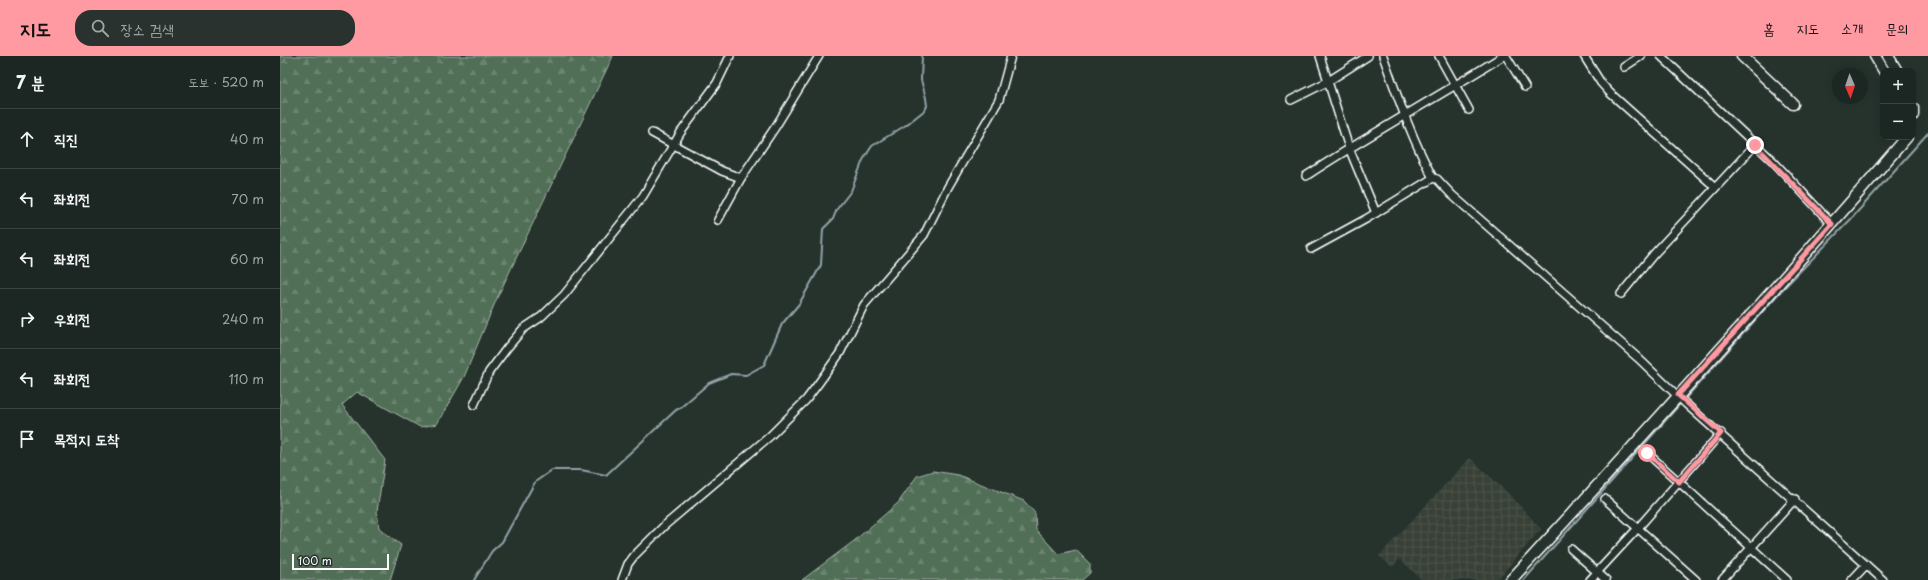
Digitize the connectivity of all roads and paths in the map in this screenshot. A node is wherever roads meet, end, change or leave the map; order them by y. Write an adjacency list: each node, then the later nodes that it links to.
1 (730, 56): 28 (street)
2 (819, 56): 32 (street)
3 (1011, 56): 52 (street)
4 (1320, 56): 19 (street)
5 (1368, 56): 19 (street)
6 (1383, 56): 25 (street)
7 (1439, 56): 20 (street)
8 (1503, 56): 20 (street)
9 (1506, 56): 21 (street)
10 (1584, 56): 34 (street)
11 (1642, 56): 16 (street)
12 (1661, 56): 29 (street)
13 (1742, 56): 23 (street)
14 (1875, 56): 17 (street)
15 (1888, 56): 18 (street)
16 (1624, 67)
17 (1882, 68)
18 (1895, 68)
19 (1327, 82): 22 (street); 30 (street)
20 (1456, 86): 24 (street); 25 (street)
21 (1525, 87)
22 (1291, 100)
23 (1793, 104)
24 (1469, 110)
25 (1404, 114): 30 (street); 33 (street)
26 (652, 133): 28 (street)
27 (1904, 140): 37 (street)
28 (674, 145): 32 (street); 41 (street)
29 (1755, 145): 34 (street); 37 (street)
30 (1349, 148): 31 (street); 35 (street)
31 (1306, 176)
32 (741, 178): 36 (street)
33 (1433, 178): 35 (street); 40 (street)
34 (1715, 187): 39 (street)
35 (1376, 213): 38 (street)
36 (718, 220)
37 (1832, 224): 40 (street)
38 (1311, 249)
39 (1621, 294)
40 (1682, 400): 42 (street); 53 (street)
41 (474, 405)
42 (1721, 433): 44 (street); 46 (street)
43 (1647, 453): 44 (street)
44 (1679, 482): 47 (street); 48 (street)
45 (1605, 499): 47 (street)
46 (1795, 499): 48 (street); 50 (street)
47 (1638, 528): 51 (street); 56 (street)
48 (1751, 548): 57 (street); 58 (street)
49 (1572, 549): 51 (street)
50 (1866, 565): 59 (street); 60 (street)
51 (1597, 572): 54 (street); 55 (street)
52 (622, 580)
53 (1511, 580)
54 (1590, 580)
55 (1606, 580)
56 (1696, 580)
57 (1722, 580)
58 (1787, 580)
59 (1852, 580)
60 (1883, 580)

